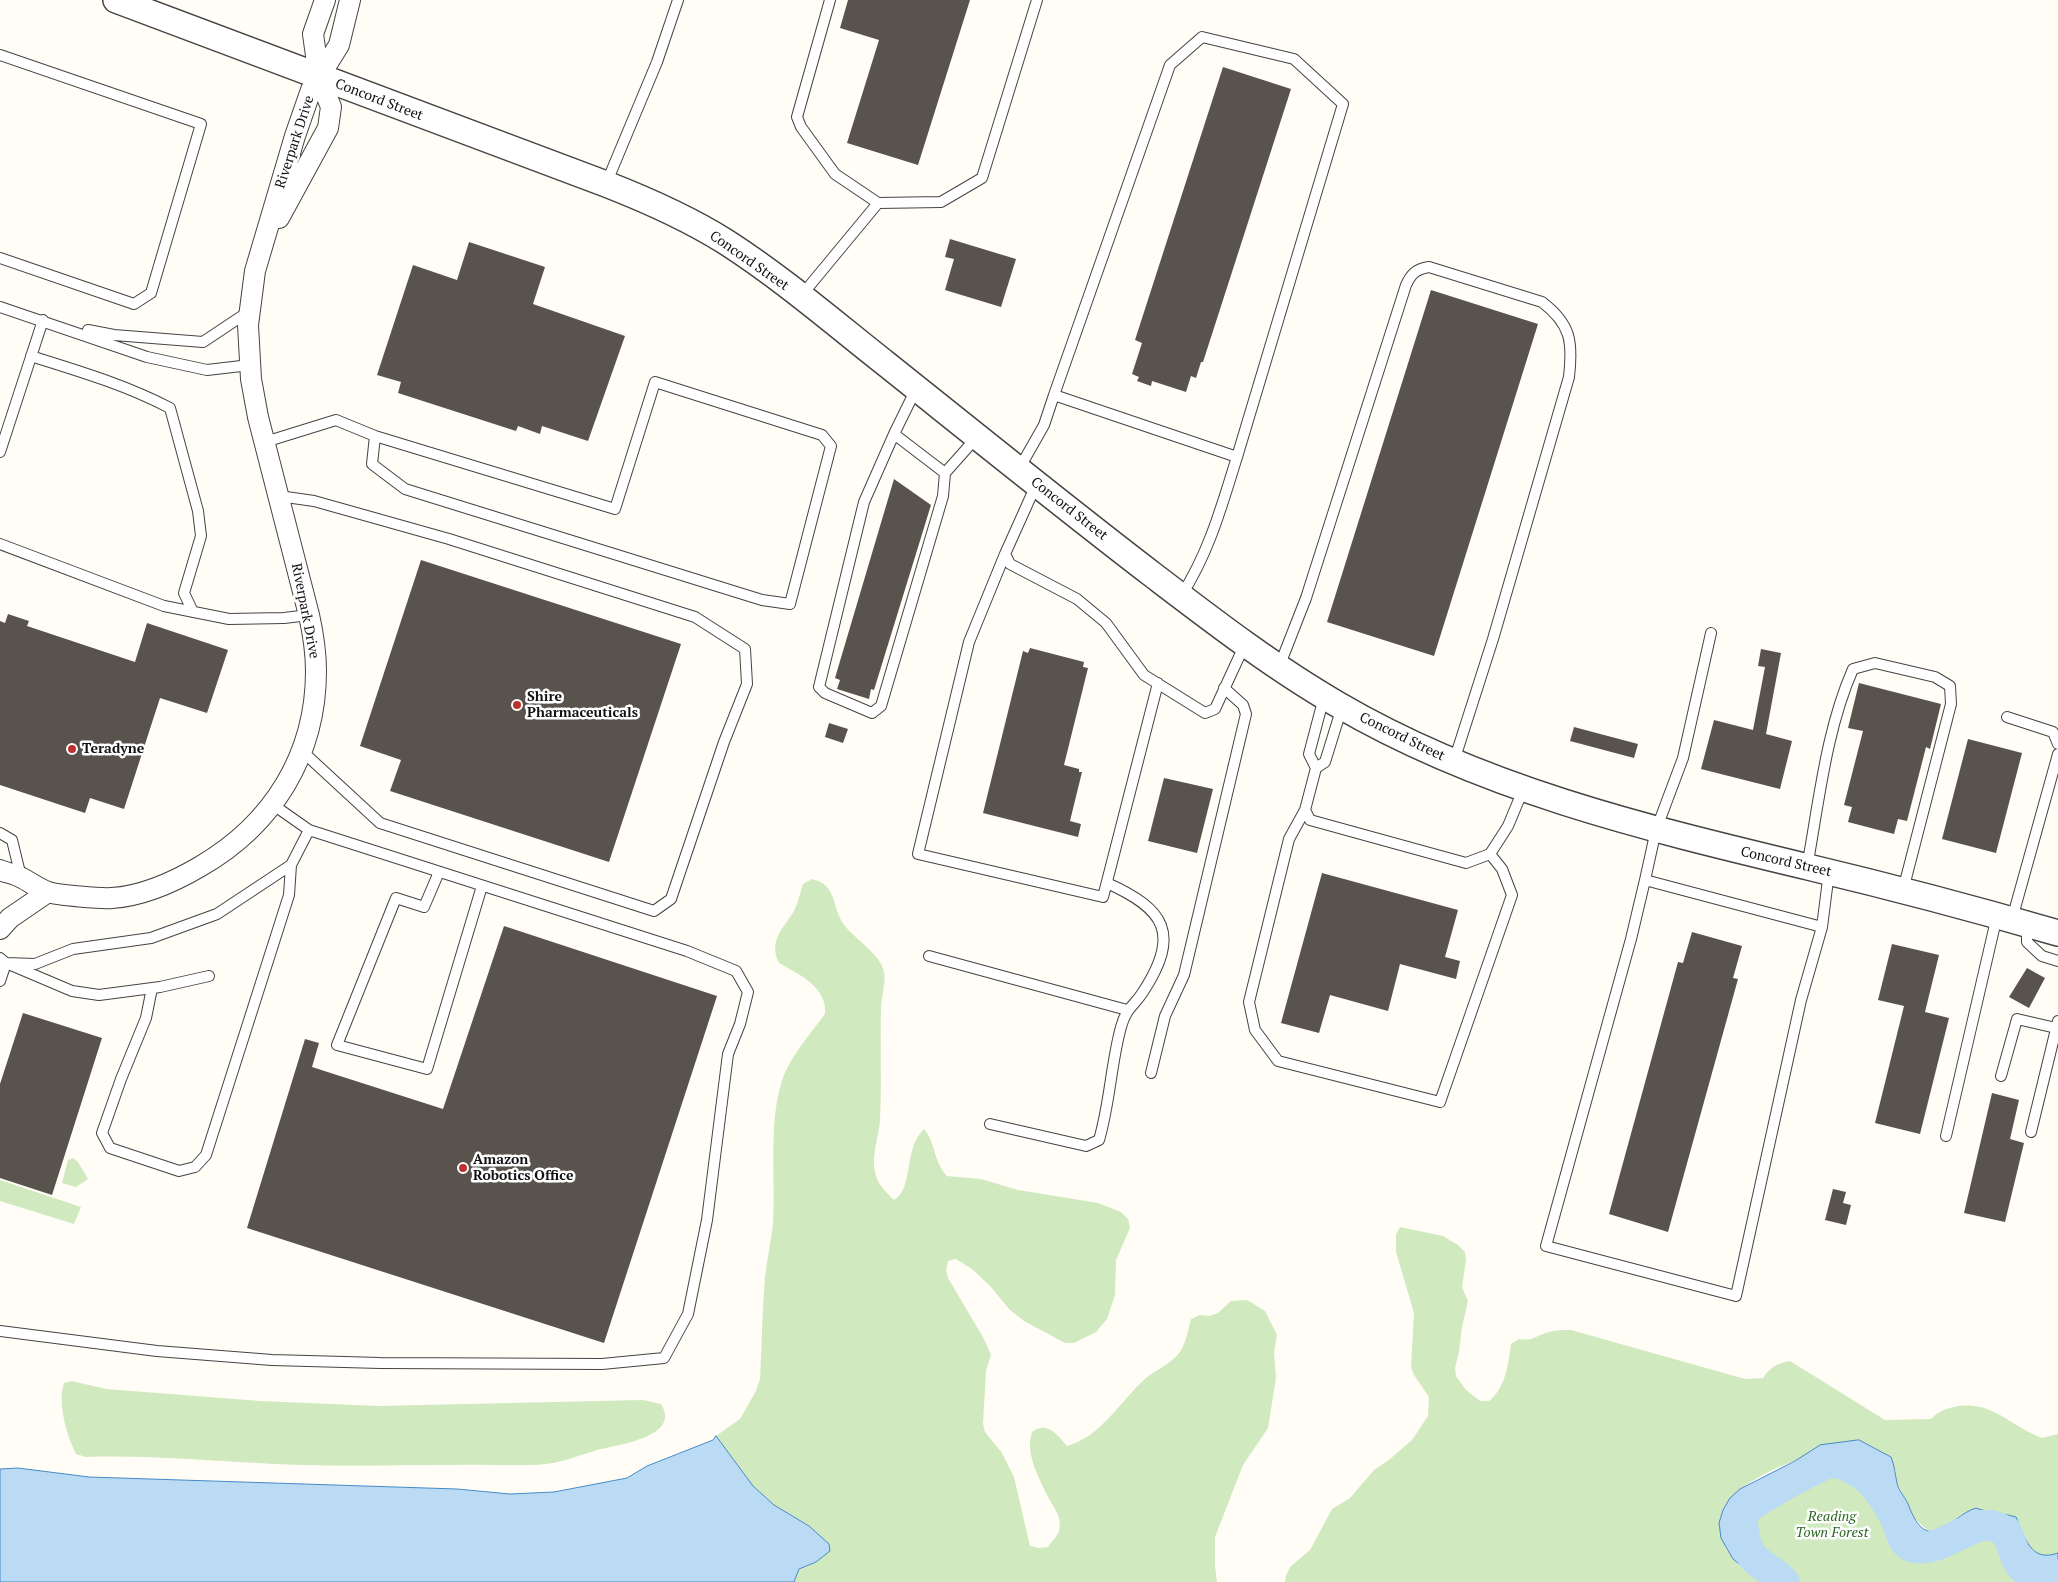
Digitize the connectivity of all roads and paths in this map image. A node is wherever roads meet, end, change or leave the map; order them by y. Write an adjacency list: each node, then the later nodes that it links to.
1 (116, 0): 8 (street, Concord Street)
2 (325, 0): 8 (street)
3 (350, 0): 8 (street)
4 (678, 0): 9 (lane)
5 (830, 0): 10 (lane)
6 (1037, 0): 10 (lane)
7 (0, 55): 12 (lane)
8 (319, 77): 9 (street, Concord Street); 11 (street, Riverpark Drive); 11 (street, Riverpark Drive)
9 (606, 184): 13 (street, Concord Street)
10 (878, 202): 13 (lane)
11 (261, 250): 15 (street, Riverpark Drive)
12 (0, 258)
13 (800, 296): 20 (street, Concord Street)
14 (0, 307): 16 (lane)
15 (249, 311): 17 (lane); 19 (street, Riverpark Drive)
16 (43, 320): 17 (lane); 18 (lane)
17 (54, 324): 19 (lane)
18 (32, 356): 26 (lane); 34 (lane)
19 (250, 365): 25 (street, Riverpark Drive)
20 (916, 388): 22 (lane); 24 (street, Concord Street)
21 (1054, 395): 27 (lane); 27 (lane); 29 (lane)
22 (894, 434): 28 (lane); 28 (lane)
23 (375, 436): 23 (lane); 25 (lane)
24 (977, 436): 28 (lane); 29 (street, Concord Street)
25 (265, 442): 30 (street, Riverpark Drive)
26 (0, 452)
27 (1237, 457): 33 (lane)
28 (945, 473)
29 (1028, 477): 32 (lane); 33 (street, Concord Street)
30 (279, 496): 35 (street, Riverpark Drive); 44 (lane)
31 (0, 544): 34 (lane)
32 (1005, 554): 39 (lane); 61 (lane)
33 (1181, 596): 37 (street, Concord Street)
34 (193, 612): 35 (lane)
35 (309, 614): 44 (street, Riverpark Drive)
36 (1711, 632): 52 (lane)
37 (1246, 643): 38 (street, Concord Street); 40 (lane)
38 (1279, 667): 41 (street, Concord Street); 46 (lane)
39 (1158, 683): 40 (lane); 61 (lane)
40 (1224, 688): 77 (lane)
41 (1333, 702): 46 (street, Concord Street); 47 (lane); 47 (lane)
42 (2007, 717): 43 (lane)
43 (2058, 744)
44 (302, 751): 49 (street, Riverpark Drive)
45 (2058, 754): 65 (lane)
46 (1454, 762): 48 (street, Concord Street)
47 (1316, 768): 50 (lane)
48 (1523, 790): 52 (street, Concord Street); 54 (lane)
49 (272, 804): 51 (lane); 64 (street, Riverpark Drive)
50 (1305, 810): 54 (lane); 54 (lane)
51 (309, 830): 55 (lane); 58 (lane)
52 (1656, 830): 57 (street, Concord Street); 60 (lane)
53 (0, 832): 59 (lane)
54 (1490, 854)
55 (291, 865): 70 (lane); 74 (lane)
56 (0, 870): 59 (street, Riverpark Drive)
57 (1818, 870): 63 (street, Concord Street); 63 (lane); 66 (lane)
58 (439, 872): 62 (lane); 62 (lane)
59 (21, 877): 64 (street, Riverpark Drive)
60 (1645, 880): 66 (lane); 66 (lane)
61 (1107, 883): 75 (lane)
62 (482, 886): 82 (lane)
63 (1902, 891): 65 (street, Concord Street)
64 (48, 892): 67 (street)
65 (2012, 920): 68 (street, Concord Street); 71 (lane); 81 (lane)
66 (1822, 927)
67 (0, 929)
68 (2058, 933)
69 (929, 956): 75 (lane)
70 (3, 961): 73 (lane); 74 (lane)
71 (2058, 961)
72 (209, 976): 74 (lane)
73 (0, 981)
74 (152, 988)
75 (1127, 1010): 79 (lane)
76 (2057, 1024): 78 (lane); 80 (lane)
77 (1151, 1074)
78 (2001, 1076)
79 (990, 1124)
80 (2031, 1132)
81 (1946, 1136)
82 (0, 1331)

